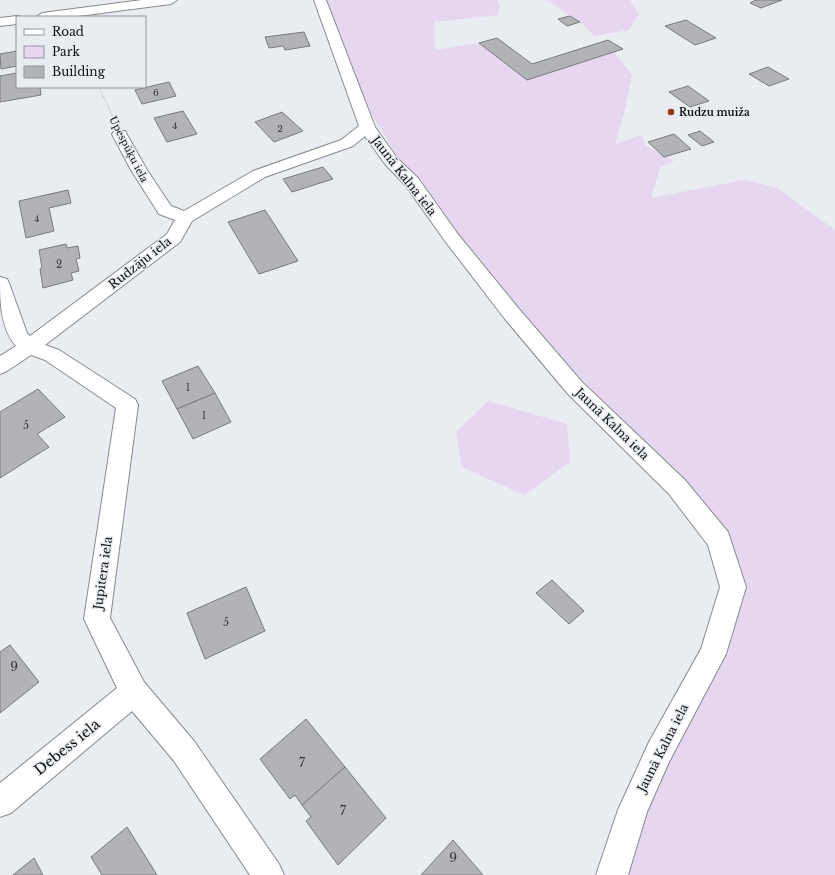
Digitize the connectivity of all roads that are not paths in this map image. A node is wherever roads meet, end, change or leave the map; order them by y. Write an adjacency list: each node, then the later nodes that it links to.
1 (171, 0): 3 (street)
2 (320, 0): 6 (street, Jaunā Kalna iela)
3 (50, 16)
4 (16, 20): 5 (street)
5 (0, 22)
6 (366, 127): 8 (street); 15 (street, Jaunā Kalna iela)
7 (120, 134): 8 (street, Upespūķu iela)
8 (185, 218): 10 (street, Rudzāju iela)
9 (0, 283): 10 (street)
10 (29, 348): 11 (street, Rudzāju iela); 12 (street, Jupitera iela)
11 (0, 366)
12 (134, 692): 13 (street, Debess iela); 14 (street, Jupitera iela)
13 (0, 802)
14 (268, 875)
15 (612, 875)

